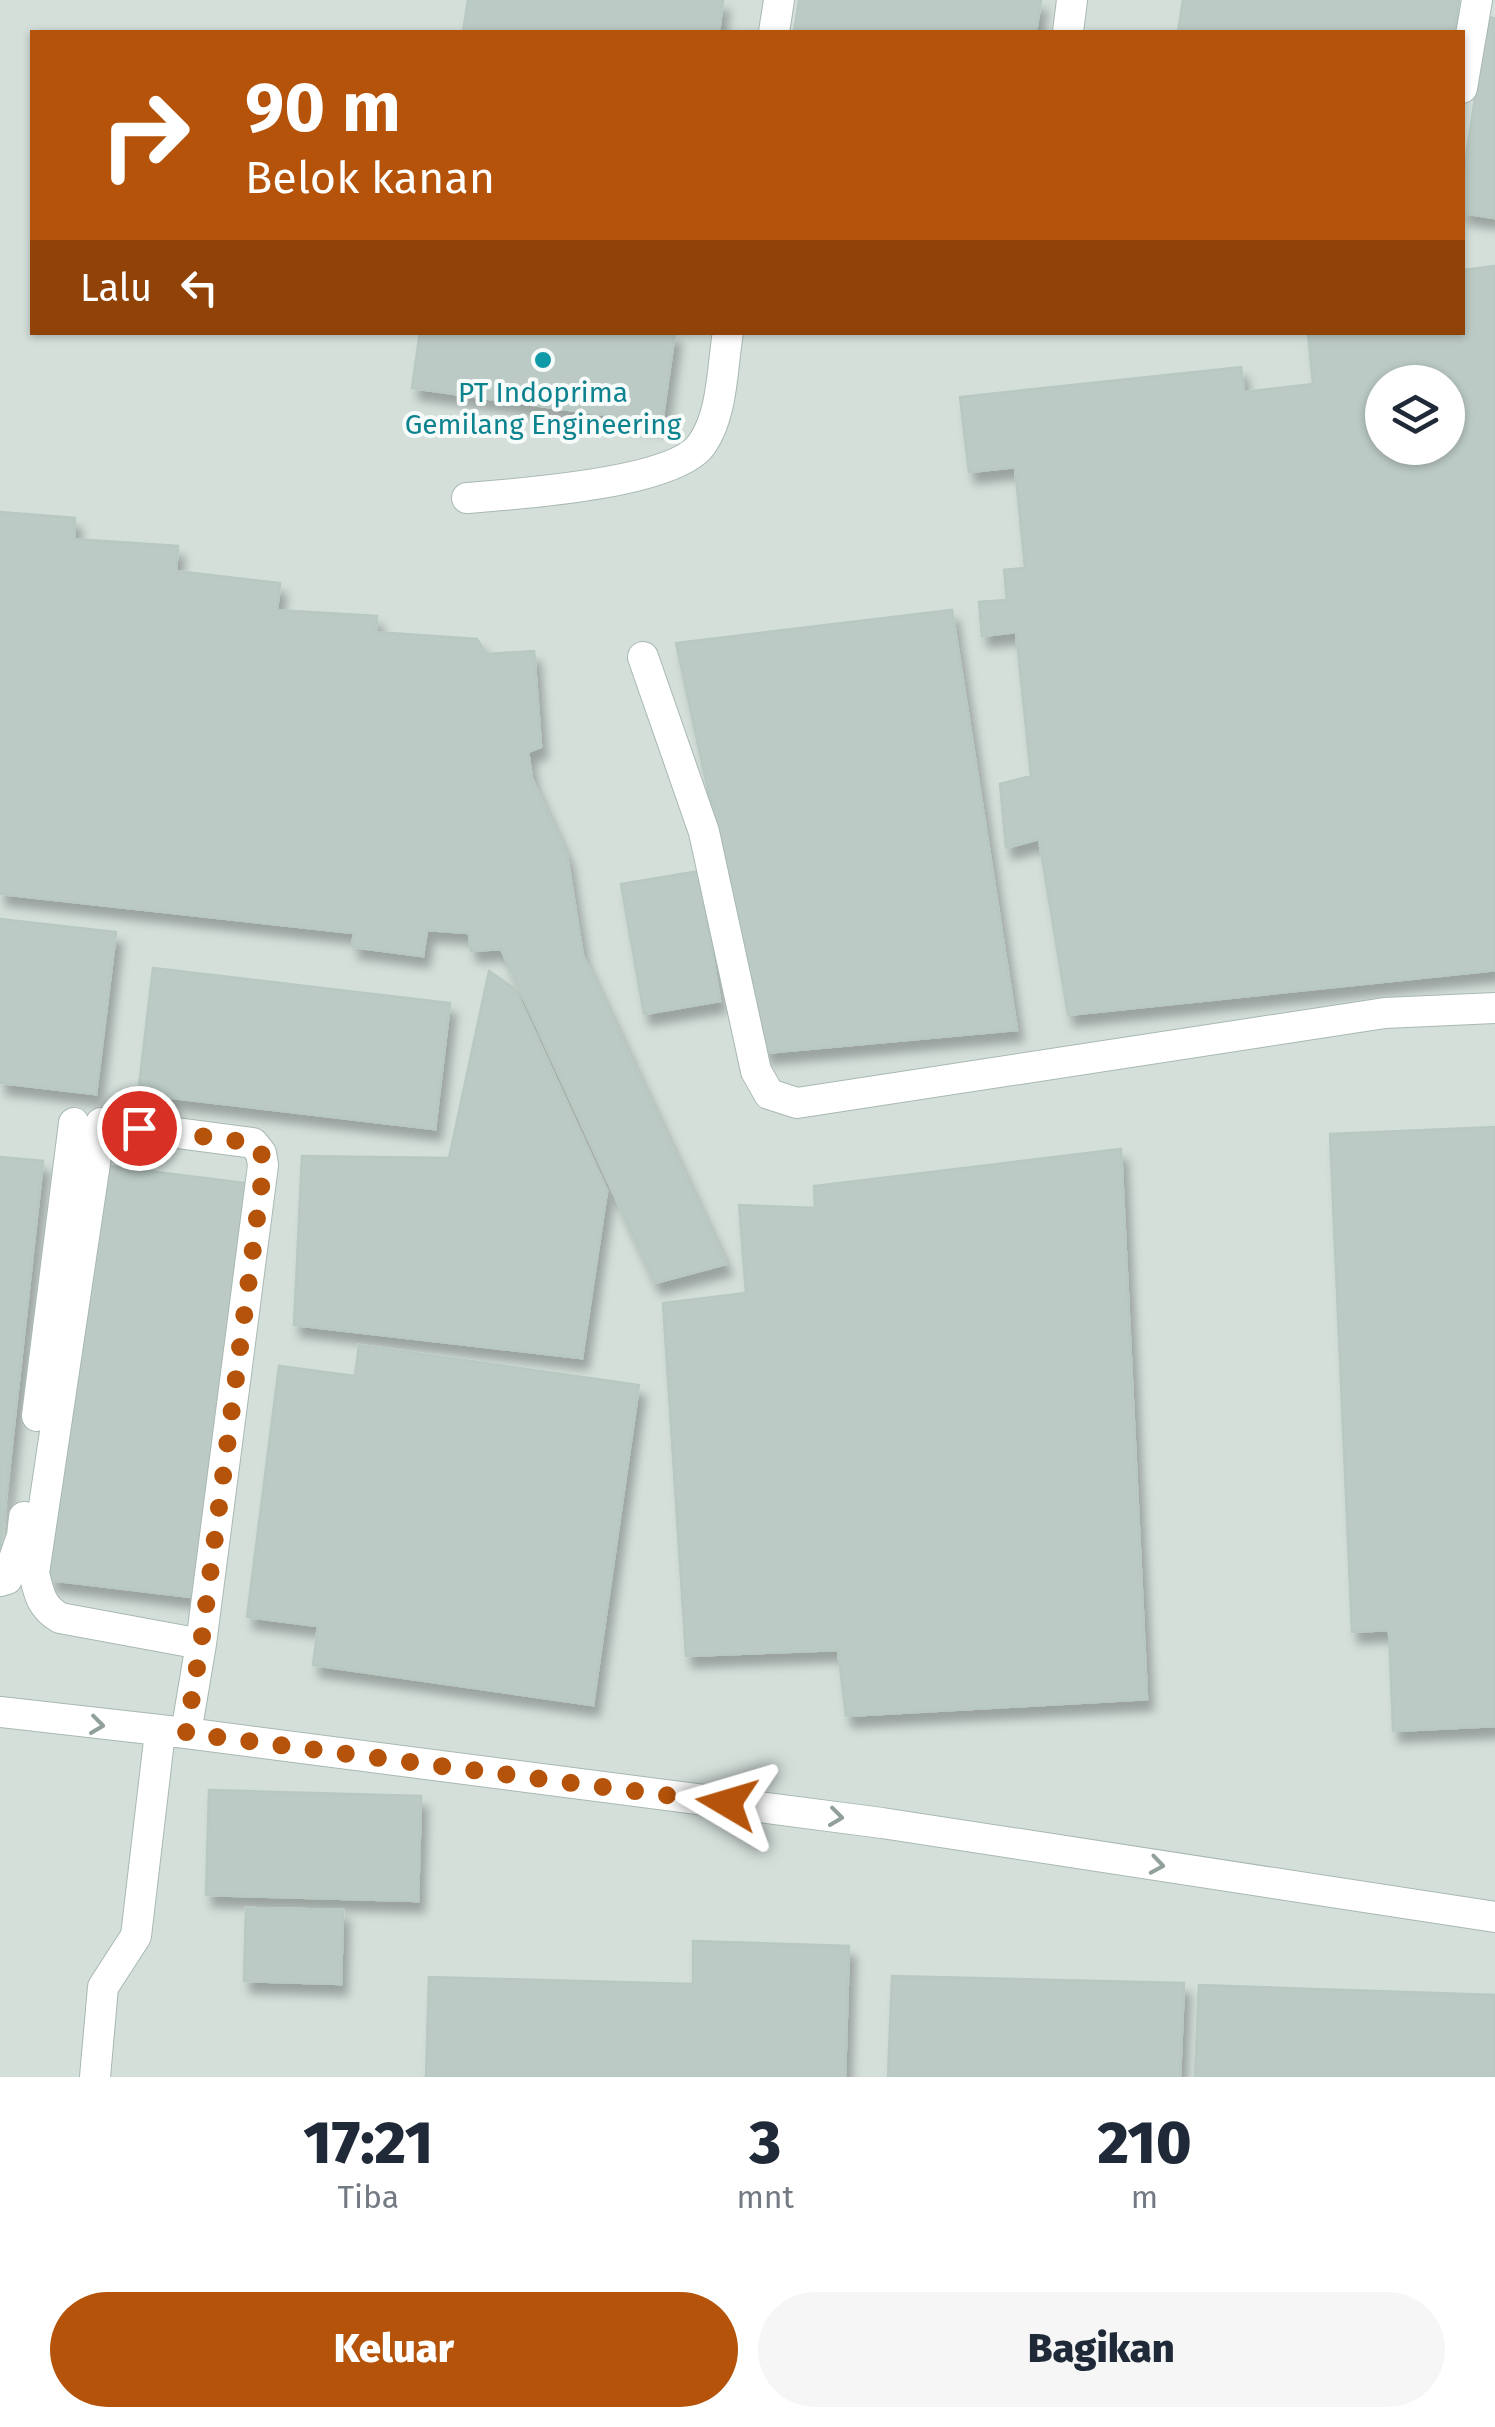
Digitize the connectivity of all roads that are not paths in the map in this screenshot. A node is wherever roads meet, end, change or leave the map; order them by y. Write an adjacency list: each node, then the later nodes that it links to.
1 (779, 0): 4 (lane)
2 (1072, 0): 5 (lane)
3 (1477, 0): 6 (lane)
4 (774, 30)
5 (1068, 30)
6 (1465, 70)
7 (728, 335): 8 (lane)
8 (467, 498)
9 (644, 656): 10 (lane)
10 (1495, 1008)
11 (74, 1122): 12 (lane)
12 (0, 1581)
13 (201, 1644): 13 (lane); 15 (lane)
14 (0, 1712): 15 (lane, one-way to 15)
15 (173, 1733): 16 (lane, one-way to 16); 17 (lane)
16 (1495, 1917)
17 (95, 2077)

